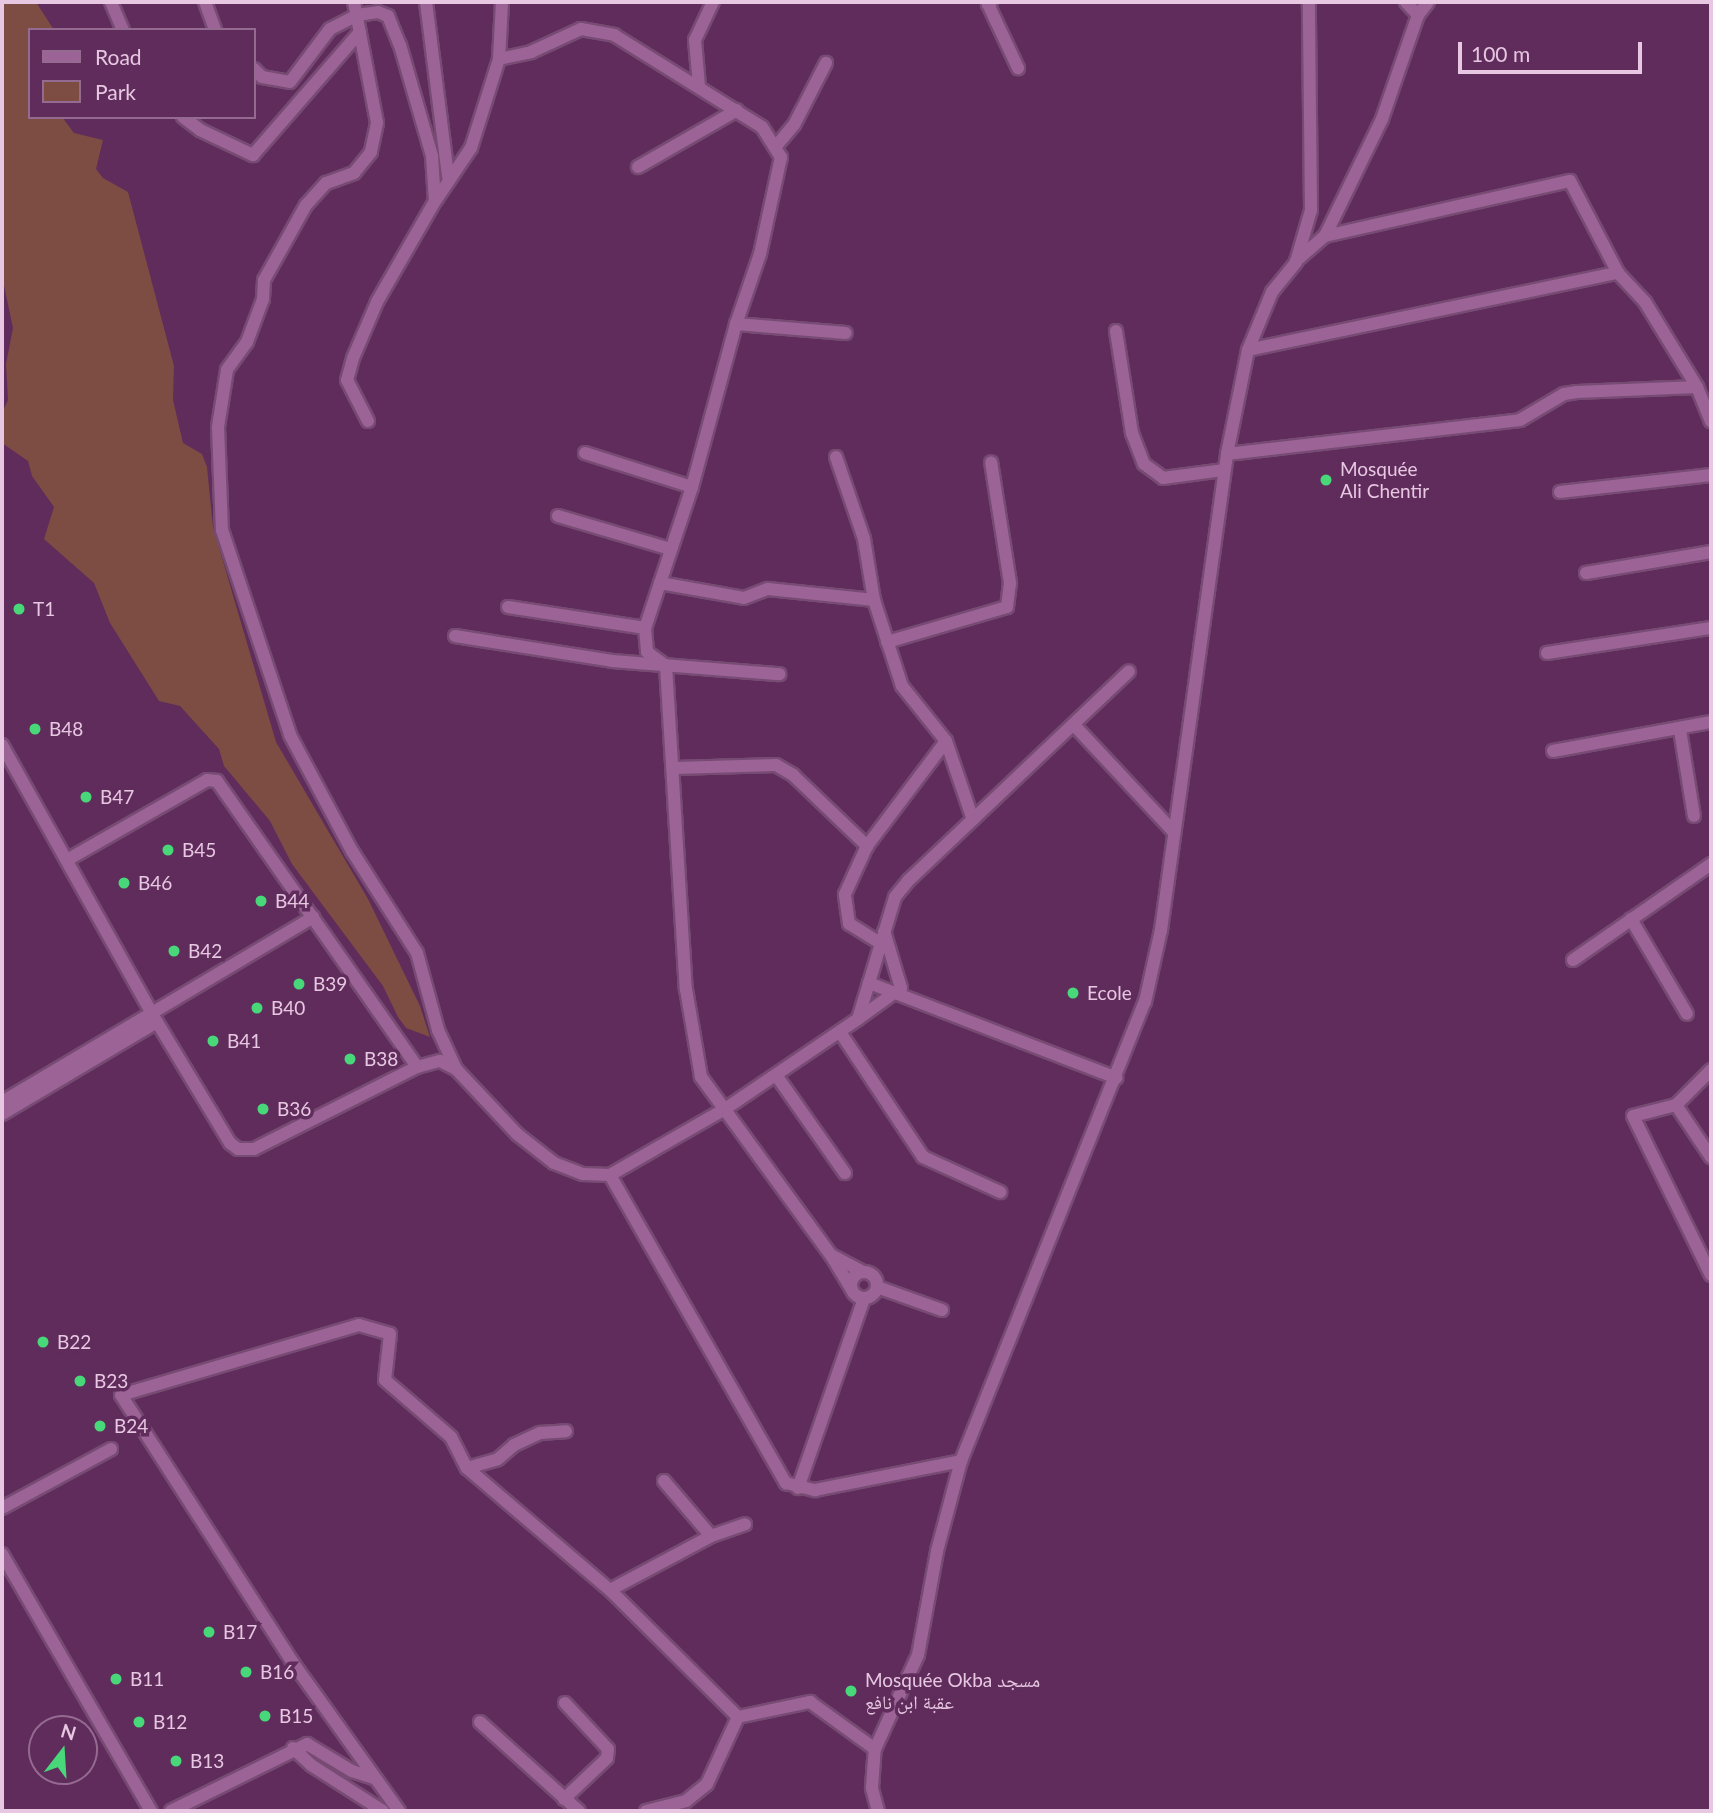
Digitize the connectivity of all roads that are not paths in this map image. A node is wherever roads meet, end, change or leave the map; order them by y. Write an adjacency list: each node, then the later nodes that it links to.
1 (111, 2): 12 (street)
2 (205, 2): 13 (street)
3 (426, 2): 24 (street)
4 (502, 2): 15 (street)
5 (713, 2): 19 (street)
6 (989, 2): 17 (street)
7 (1309, 2): 27 (street)
8 (1406, 2): 11 (street)
9 (1427, 2): 11 (street)
10 (356, 8): 14 (street); 18 (street); 25 (street)
11 (1418, 15): 26 (street)
12 (122, 28)
13 (214, 28)
14 (360, 32): 21 (street); 83 (street)
15 (499, 59): 19 (street); 24 (street)
16 (826, 63): 22 (street)
17 (1018, 68)
18 (256, 71)
19 (699, 86): 20 (street)
20 (737, 110): 22 (street); 23 (street)
21 (185, 119)
22 (777, 145): 29 (street)
23 (638, 167)
24 (448, 177): 25 (street)
25 (435, 201): 34 (street)
26 (1325, 236): 27 (street); 28 (street)
27 (1296, 261): 32 (street)
28 (1618, 273): 32 (street); 33 (street)
29 (736, 324): 31 (street); 42 (street)
30 (1115, 331): 40 (street)
31 (846, 333)
32 (1248, 350): 37 (street)
33 (1697, 387): 35 (street); 37 (street)
34 (368, 421)
35 (1711, 421)
36 (585, 453): 42 (street)
37 (1227, 454): 40 (street)
38 (836, 457): 49 (street)
39 (991, 461): 54 (street)
40 (1224, 470): 68 (street)
41 (1711, 475): 43 (street)
42 (692, 487): 45 (street)
43 (1559, 492)
44 (558, 516): 45 (street)
45 (670, 549): 48 (street)
46 (1711, 552): 47 (street)
47 (1587, 573)
48 (660, 583): 49 (street); 51 (street)
49 (874, 600): 54 (street)
50 (508, 607): 51 (street)
51 (645, 628): 56 (street)
52 (1711, 628): 55 (street)
53 (455, 636): 56 (street)
54 (887, 642): 62 (street)
55 (1547, 653)
56 (666, 666): 58 (street); 65 (street)
57 (1129, 671): 60 (street)
58 (779, 674)
59 (1711, 722): 61 (street)
60 (1074, 725): 67 (street); 68 (street)
61 (1680, 730): 64 (street); 66 (street)
62 (946, 741): 67 (street); 69 (street)
63 (2, 745): 70 (street)
64 (1553, 751)
65 (675, 768): 69 (street); 89 (street)
66 (1694, 816)
67 (973, 820): 74 (street)
68 (1173, 831): 86 (street)
69 (867, 846): 74 (street)
70 (67, 860): 72 (street); 79 (street)
71 (1711, 864): 73 (street)
72 (313, 917): 79 (street); 82 (street)
73 (1631, 919): 75 (street); 78 (street)
74 (882, 937): 76 (street); 77 (street)
75 (1573, 960)
76 (869, 983): 77 (street); 80 (street)
77 (897, 994): 80 (street); 86 (street)
78 (1687, 1014)
79 (155, 1017): 82 (street); 87 (street); 90 (street)
80 (858, 1019): 81 (street)
81 (840, 1032): 85 (street); 94 (street)
82 (417, 1067): 83 (street)
83 (456, 1069): 93 (street)
84 (1711, 1070): 88 (street)
85 (776, 1074): 89 (street); 92 (street)
86 (1116, 1078): 104 (street)
87 (2, 1102)
88 (1676, 1105): 91 (street); 97 (street)
89 (725, 1109): 93 (street); 95 (street)
90 (2, 1114)
91 (1711, 1158)
92 (845, 1173)
93 (610, 1175): 107 (street)
94 (1000, 1192)
95 (831, 1255): 96 (street); 99 (street)
96 (863, 1272): 98 (street); 99 (street)
97 (1711, 1275)
98 (877, 1287): 100 (street); 101 (street)
99 (852, 1290): 100 (street)
100 (864, 1299): 107 (street)
101 (942, 1310)
102 (566, 1431): 105 (street)
103 (111, 1449): 108 (street)
104 (961, 1461): 107 (street); 117 (street)
105 (467, 1468): 112 (street); 118 (street)
106 (664, 1481): 110 (street)
107 (798, 1488)
108 (2, 1508)
109 (745, 1524): 110 (street)
110 (711, 1536): 112 (street)
111 (2, 1554): 120 (street)
112 (610, 1590): 114 (street)
113 (565, 1703): 119 (street)
114 (738, 1717): 117 (street); 125 (street)
115 (480, 1722): 119 (street)
116 (293, 1748): 118 (street); 121 (street); 122 (street)
117 (875, 1749): 126 (street)
118 (375, 1778): 123 (street)
119 (564, 1799): 124 (street)
120 (151, 1811)
121 (171, 1811)
122 (383, 1811)
123 (399, 1811)
124 (579, 1811)
125 (646, 1811)
126 (878, 1811)

